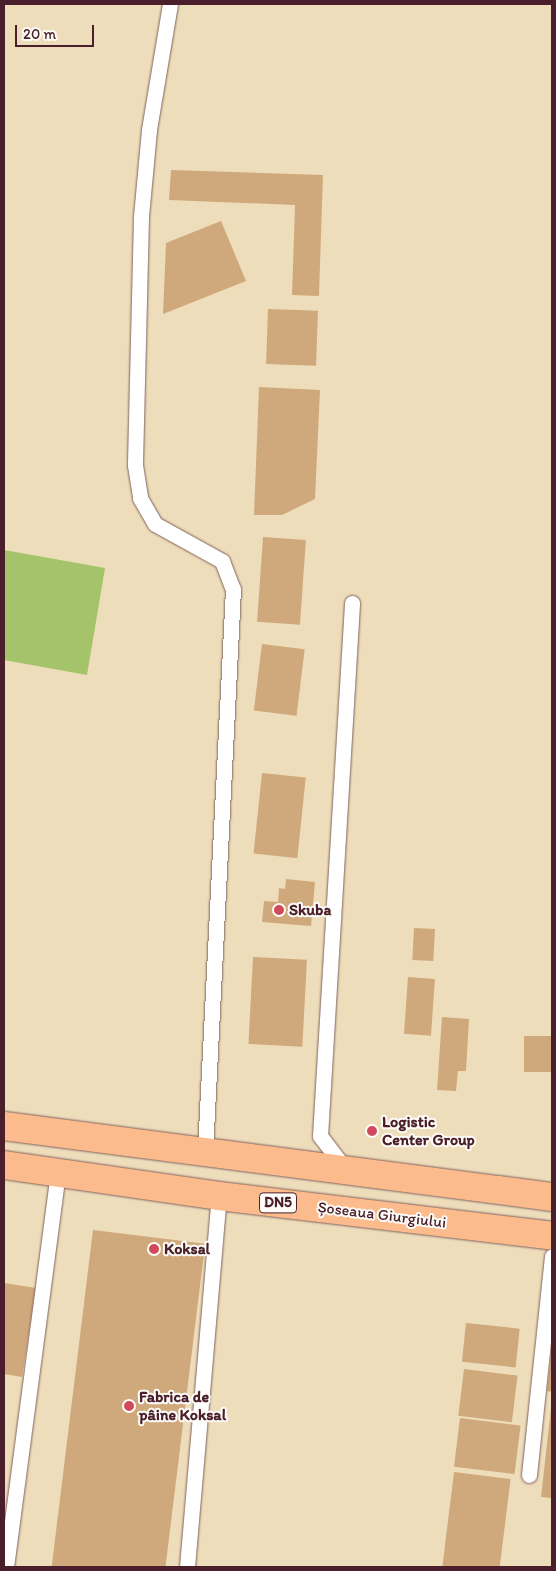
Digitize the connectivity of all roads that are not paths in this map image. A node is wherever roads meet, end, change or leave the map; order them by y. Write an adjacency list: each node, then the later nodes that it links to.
1 (170, 4): 4 (lane)
2 (352, 604): 6 (lane)
3 (4, 1126): 4 (highway)
4 (205, 1152): 6 (highway)
5 (4, 1165): 7 (highway, Șoseaua Giurgiului / DN5)
6 (347, 1171): 9 (highway)
7 (58, 1173): 8 (highway, Șoseaua Giurgiului / DN5); 13 (lane)
8 (219, 1196): 10 (highway, Șoseaua Giurgiului / DN5); 14 (lane)
9 (552, 1197)
10 (552, 1236)
11 (552, 1256): 12 (lane)
12 (529, 1475)
13 (6, 1567)
14 (187, 1567)

